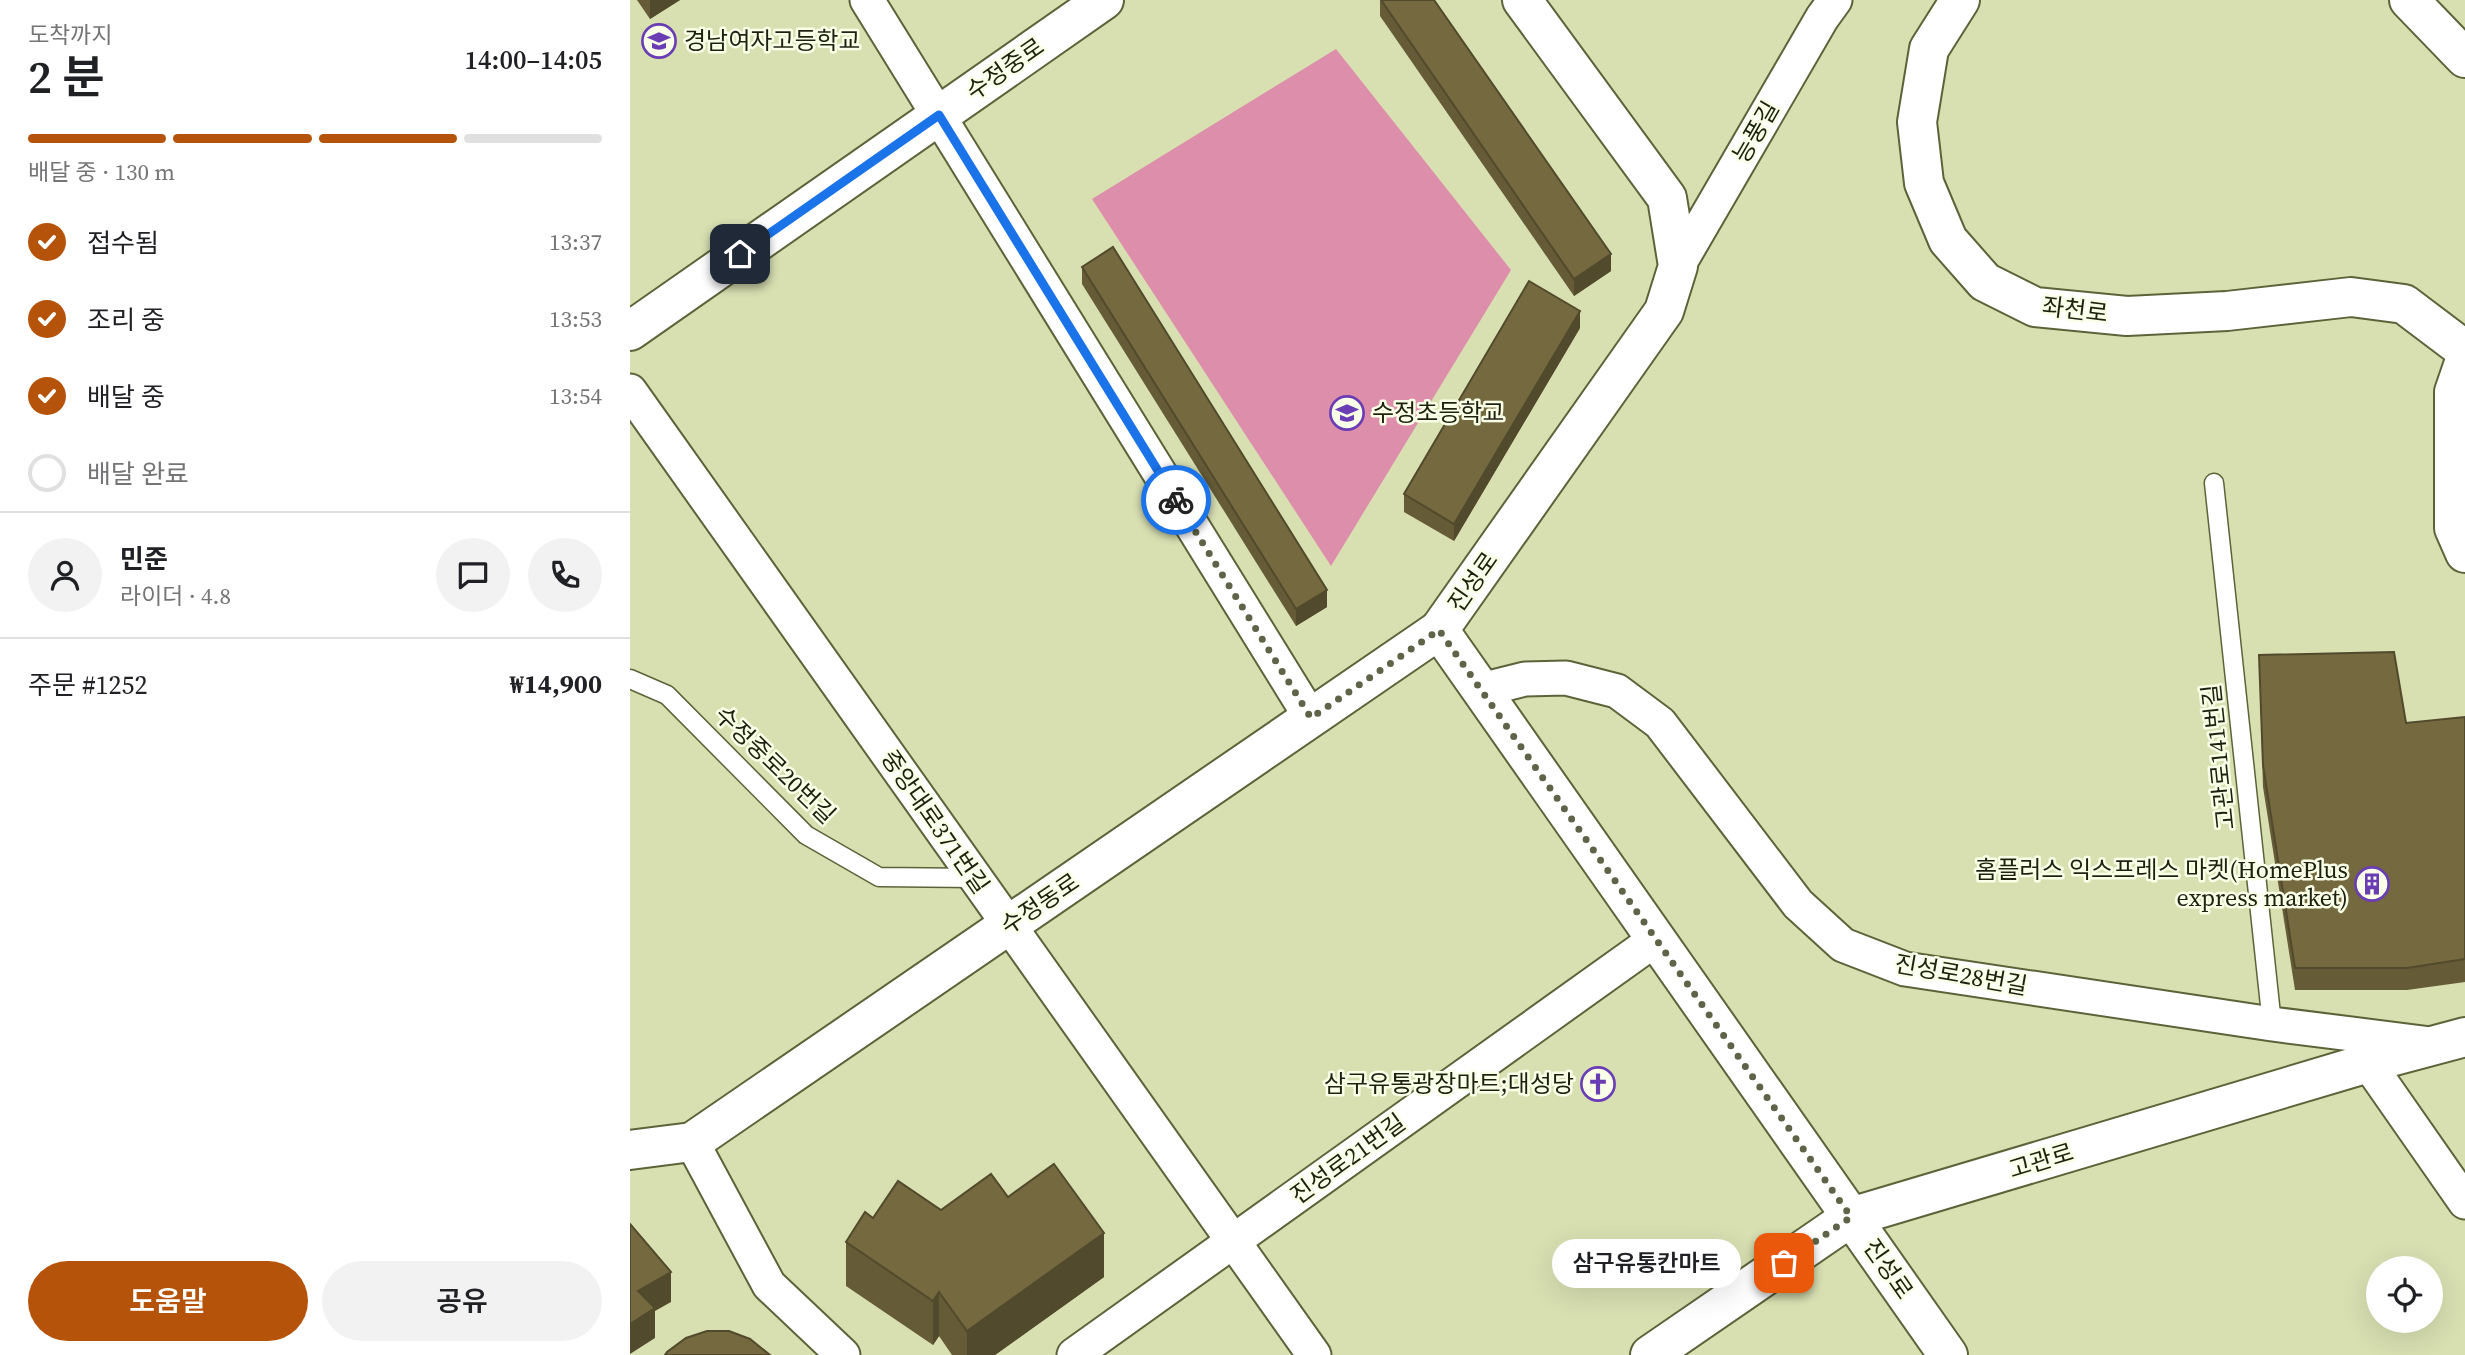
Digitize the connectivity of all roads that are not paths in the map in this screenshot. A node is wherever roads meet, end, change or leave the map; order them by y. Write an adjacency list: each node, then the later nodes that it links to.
1 (867, 0): 8 (street)
2 (1104, 0): 8 (street, 수정중로)
3 (1522, 0): 9 (street, 진성로)
4 (1960, 0): 11 (street, 좌천로)
5 (2409, 0): 7 (street)
6 (1824, 6): 9 (street, 능풍길)
7 (2465, 58)
8 (939, 115): 10 (street, 수정중로); 19 (street)
9 (1678, 265): 16 (street, 진성로)
10 (630, 331)
11 (2465, 350)
12 (2465, 360): 15 (street)
13 (630, 391): 20 (street, 중앙대로371번길)
14 (2214, 483): 23 (lane, 고관로141번길)
15 (2465, 553)
16 (1439, 630): 18 (street, 진성로); 19 (street, 수정동로)
17 (630, 679): 20 (lane, 수정중로20번길)
18 (1481, 690): 22 (street, 진성로); 23 (street, 진성로28번길)
19 (1311, 718): 21 (street, 수정동로)
20 (975, 878): 21 (street, 중앙대로371번길)
21 (1009, 925): 26 (street, 수정동로); 30 (street, 중앙대로371번길)
22 (1656, 939): 29 (street, 진성로); 30 (street, 진성로21번길)
23 (2272, 1024): 24 (street, 진성로28번길)
24 (2455, 1044): 25 (street, 고관로)
25 (2368, 1063): 28 (street); 29 (street, 고관로)
26 (692, 1142): 27 (street, 수정동로); 31 (street)
27 (630, 1150)
28 (2465, 1202)
29 (1851, 1217): 34 (street, 고관로); 35 (street, 진성로)
30 (1233, 1241): 32 (street, 진성로21번길); 33 (street, 중앙대로371번길)
31 (843, 1355)
32 (1074, 1355)
33 (1314, 1355)
34 (1650, 1355)
35 (1948, 1355)

